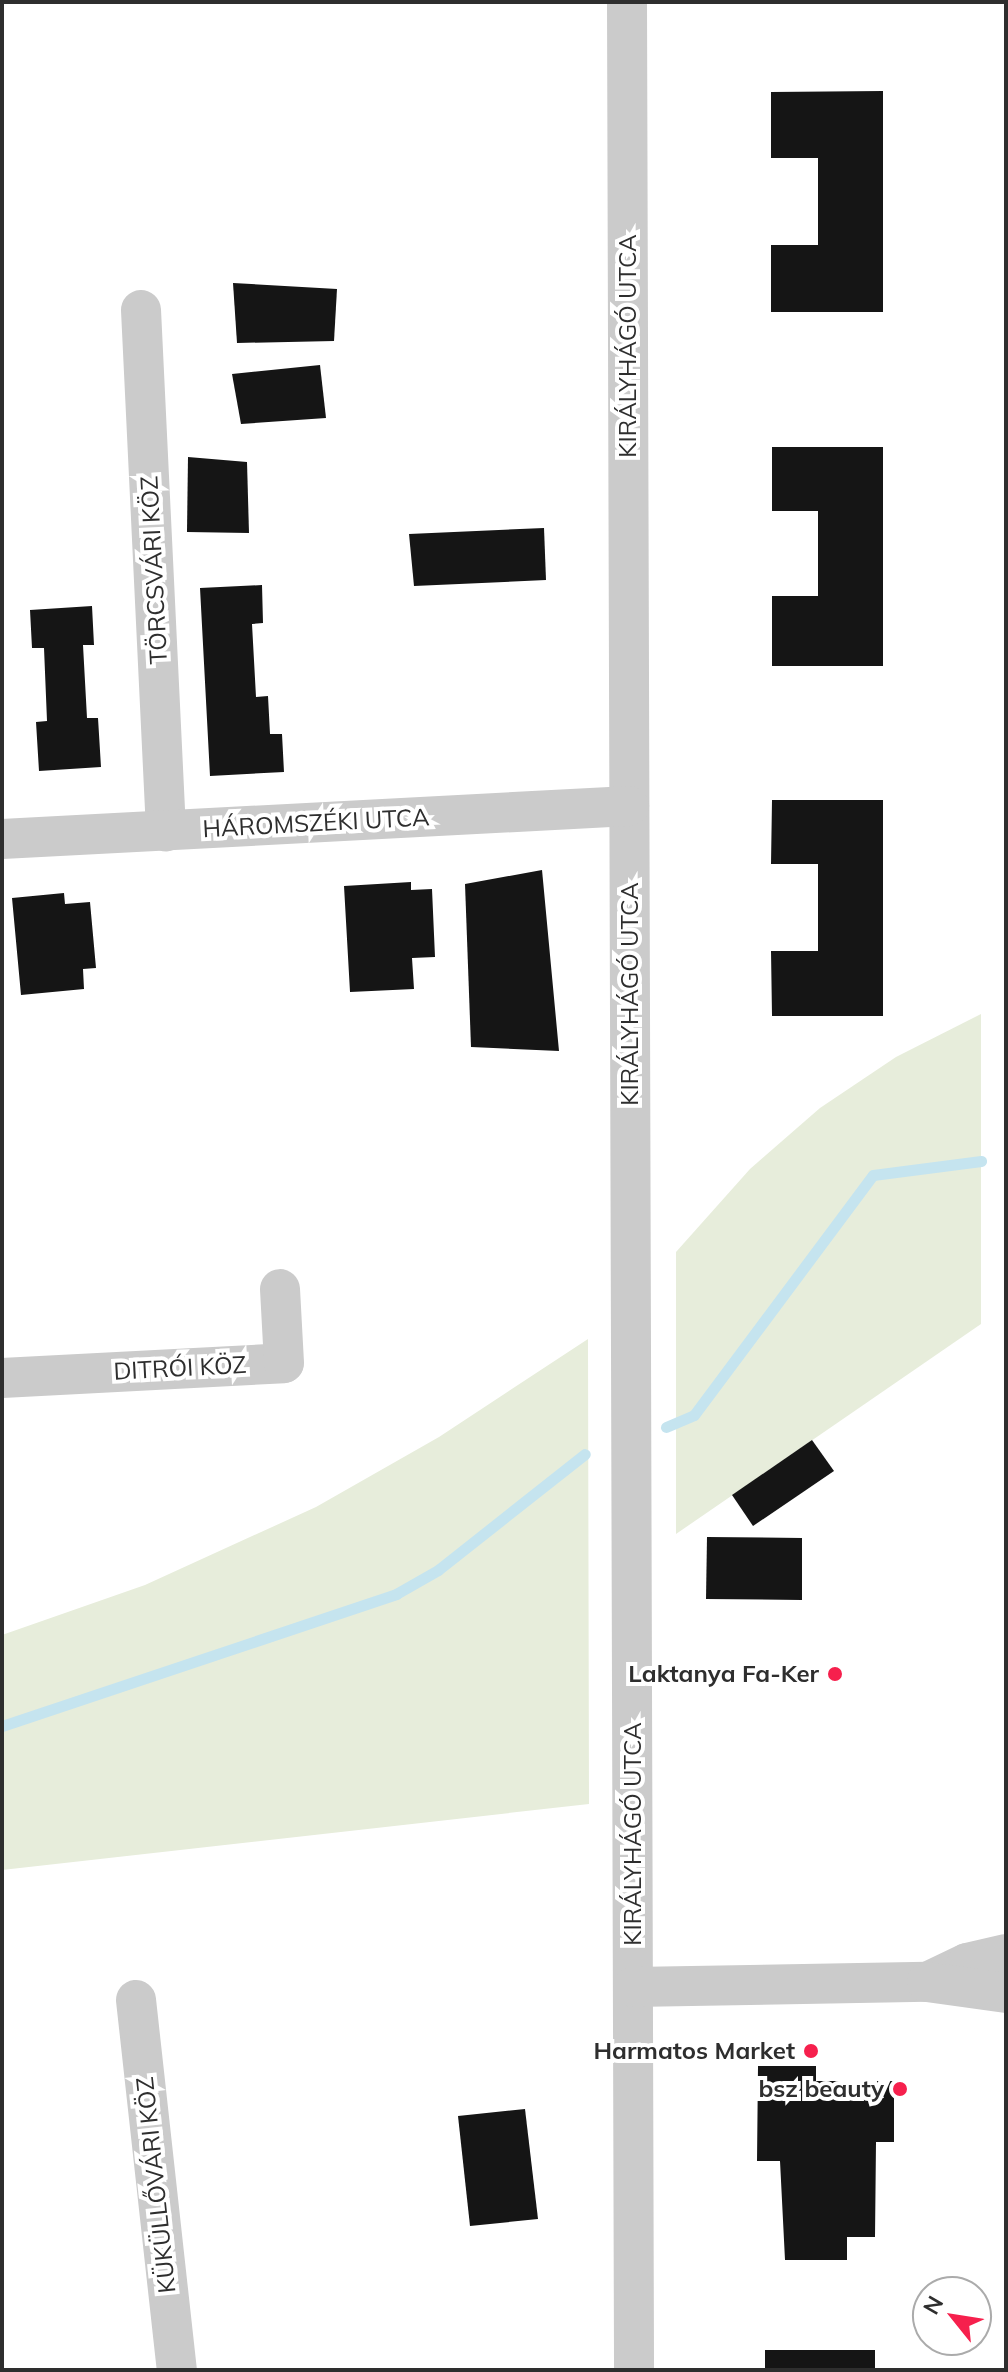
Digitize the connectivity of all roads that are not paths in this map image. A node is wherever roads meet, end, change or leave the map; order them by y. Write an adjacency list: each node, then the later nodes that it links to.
1 (627, 2): 3 (street, KIRÁLYHÁGÓ UTCA)
2 (141, 310): 4 (street, TÖRCSVÁRI KÖZ)
3 (629, 806): 4 (street, HÁROMSZÉKI UTCA); 10 (street, KIRÁLYHÁGÓ UTCA)
4 (166, 831): 5 (street, HÁROMSZÉKI UTCA)
5 (2, 839)
6 (280, 1289): 7 (street, DITRÓI KÖZ)
7 (2, 1378)
8 (1006, 1954): 9 (street)
9 (927, 1982): 10 (street); 11 (street)
10 (633, 1987): 14 (street, KIRÁLYHÁGÓ UTCA)
11 (1006, 1993)
12 (136, 2000): 13 (street, KÜKÜLLŐVÁRI KÖZ)
13 (177, 2370)
14 (634, 2370)

